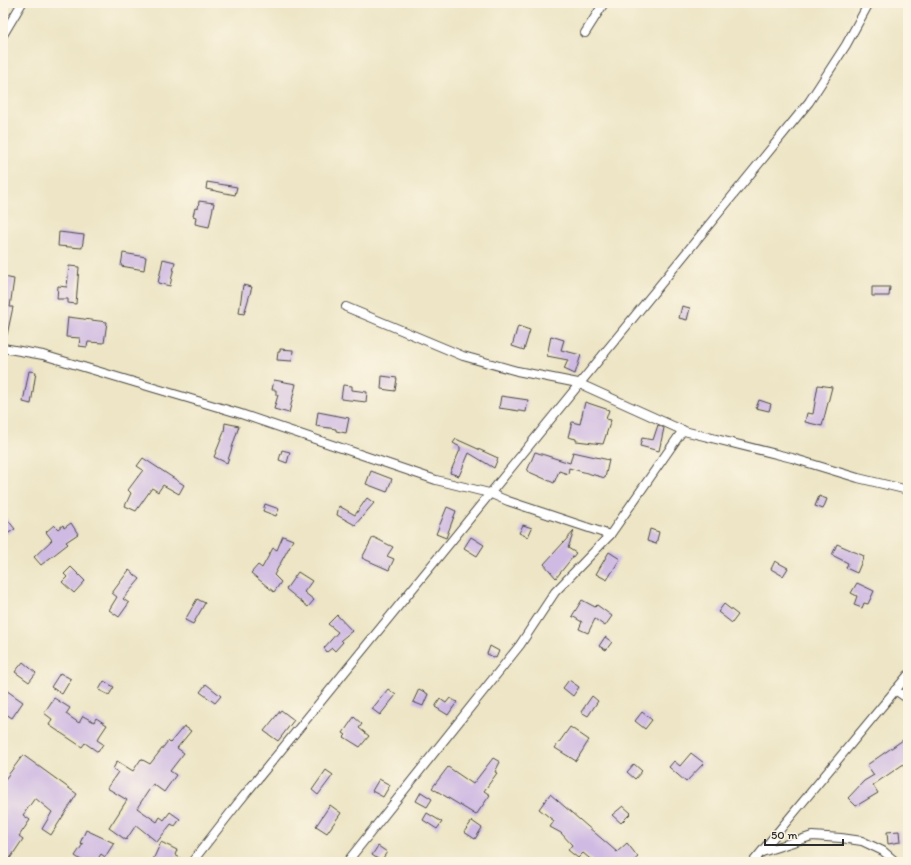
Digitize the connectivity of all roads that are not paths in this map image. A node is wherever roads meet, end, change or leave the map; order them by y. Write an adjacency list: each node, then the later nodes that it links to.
1 (22, 3): 5 (street)
2 (604, 3): 4 (street)
3 (869, 3): 8 (street)
4 (585, 34)
5 (3, 36)
6 (346, 307): 8 (street)
7 (3, 348): 11 (street)
8 (578, 384): 9 (street); 11 (street)
9 (683, 430): 10 (street); 12 (street)
10 (908, 490)
11 (489, 493): 12 (street); 17 (street)
12 (610, 534): 18 (street)
13 (908, 675): 14 (street)
14 (895, 690): 15 (street); 16 (street)
15 (908, 699)
16 (761, 852): 19 (street); 20 (street)
17 (192, 862)
18 (347, 862)
19 (753, 862)
20 (896, 862)

